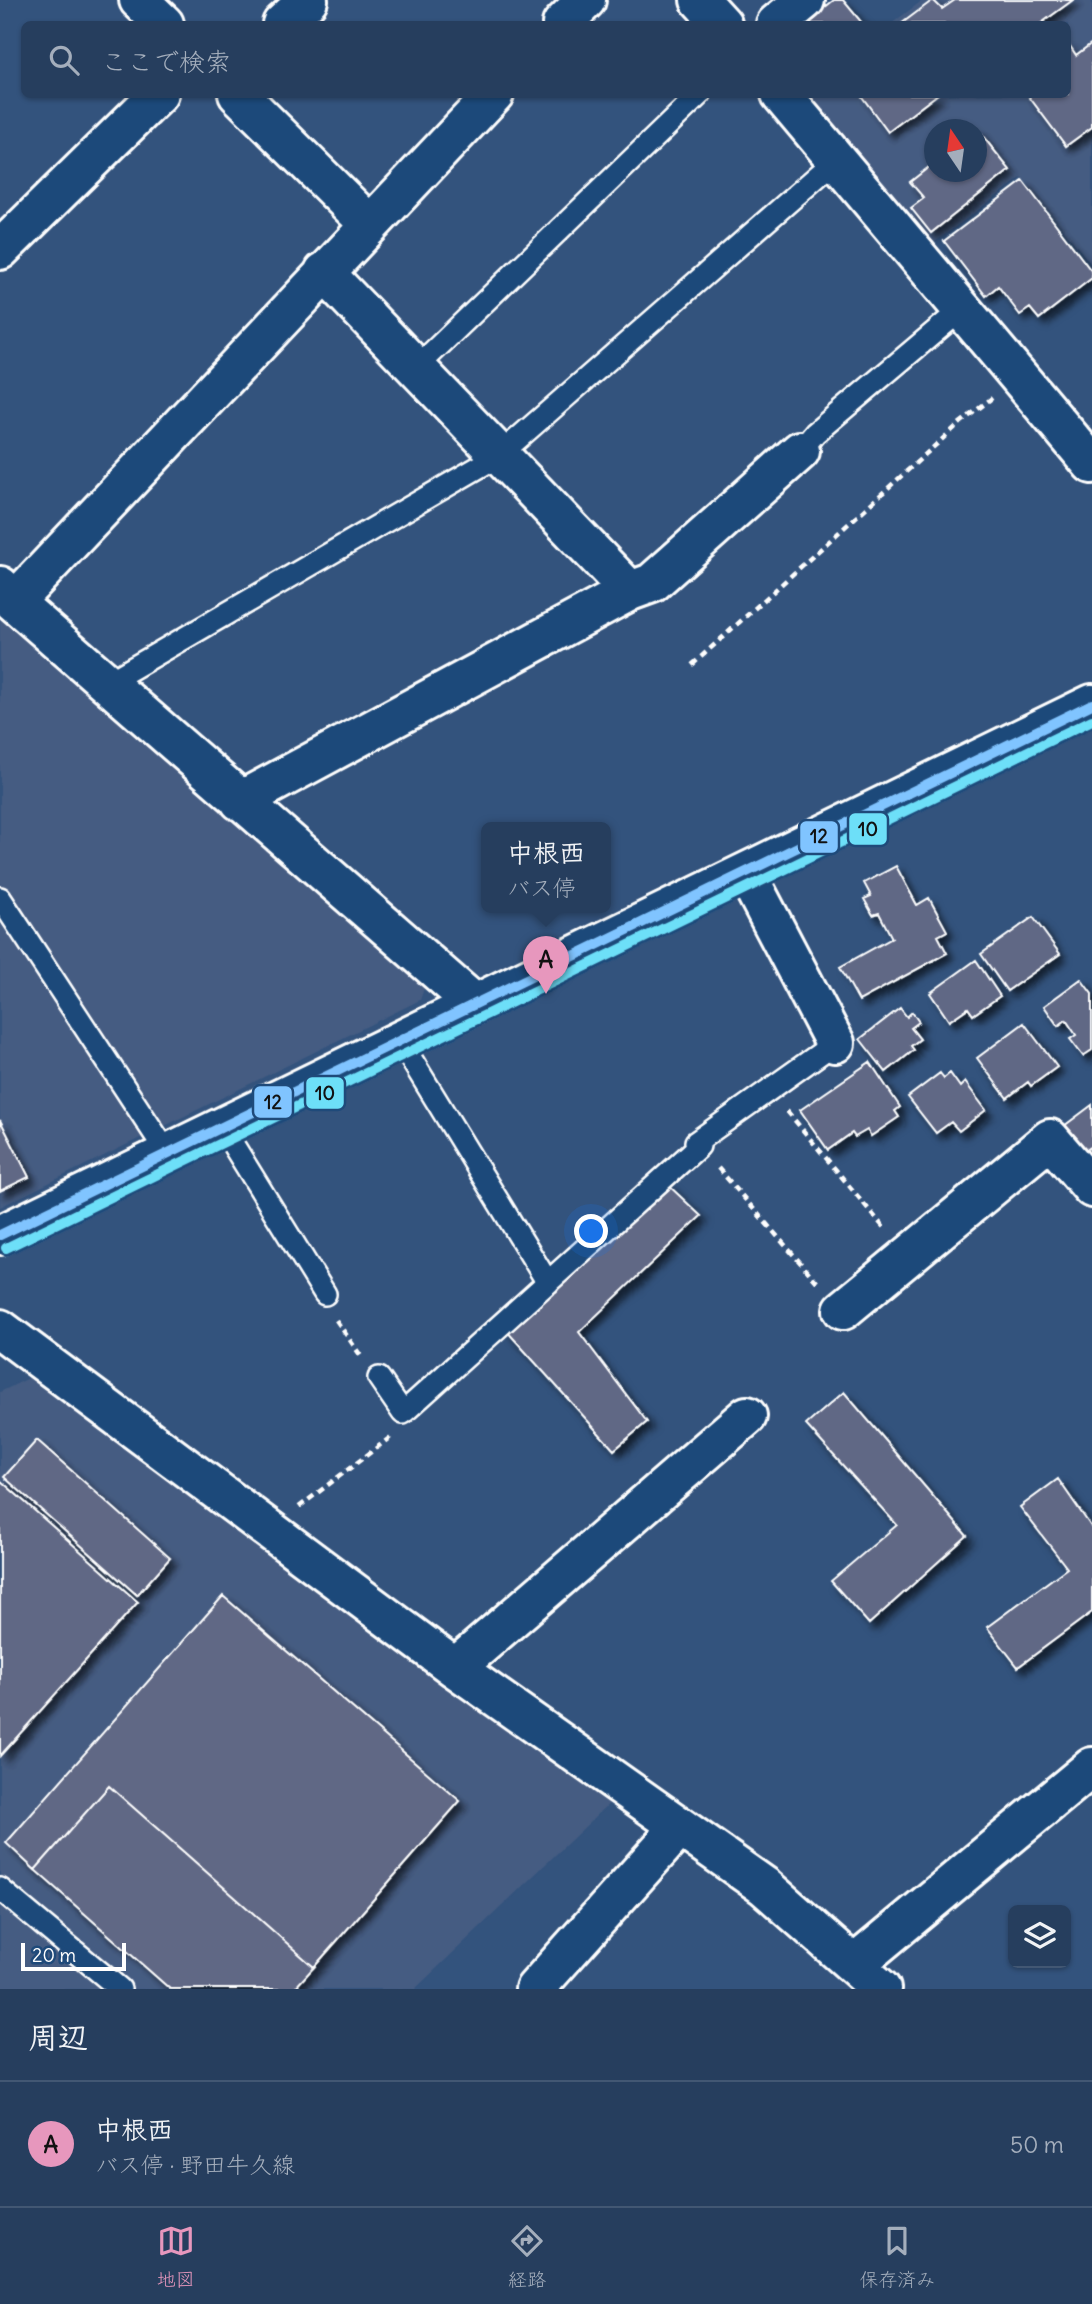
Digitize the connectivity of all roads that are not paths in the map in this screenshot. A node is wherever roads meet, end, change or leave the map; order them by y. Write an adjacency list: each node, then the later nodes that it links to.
1 (139, 0): 6 (street)
2 (308, 0): 7 (street)
3 (586, 0): 8 (street)
4 (700, 0): 9 (street)
5 (805, 0): 10 (street)
6 (161, 21)
7 (285, 21)
8 (565, 21)
9 (719, 21)
10 (780, 21)
11 (155, 98): 18 (street)
12 (242, 98): 17 (street)
13 (490, 98): 17 (street)
14 (696, 98): 21 (lane)
15 (784, 98): 16 (street)
16 (835, 161): 20 (street); 23 (lane)
17 (369, 224): 19 (street)
18 (0, 250)
19 (324, 272): 21 (street); 26 (street)
20 (962, 309): 22 (lane); 24 (street)
21 (416, 368): 23 (street)
22 (800, 451): 25 (street)
23 (498, 456): 25 (street); 27 (lane)
24 (1092, 464)
25 (630, 591): 29 (street)
26 (7, 594): 27 (street)
27 (107, 683): 29 (street)
28 (1092, 704): 30 (street)
29 (240, 801): 32 (street)
30 (746, 873): 32 (street); 34 (street)
31 (0, 898): 36 (lane)
32 (475, 1004): 33 (street)
33 (400, 1041): 35 (street); 39 (lane)
34 (835, 1043): 39 (lane)
35 (222, 1127): 36 (street); 40 (lane)
36 (168, 1154): 38 (street)
37 (1092, 1188): 41 (street)
38 (0, 1235)
39 (548, 1283): 43 (lane)
40 (325, 1294)
41 (843, 1311)
42 (0, 1329): 45 (street)
43 (379, 1378)
44 (747, 1416): 45 (street)
45 (455, 1668): 47 (street)
46 (1092, 1767): 49 (street)
47 (680, 1827): 49 (street); 51 (street)
48 (0, 1889): 50 (lane)
49 (867, 1977)
50 (120, 1989)
51 (536, 1989)

